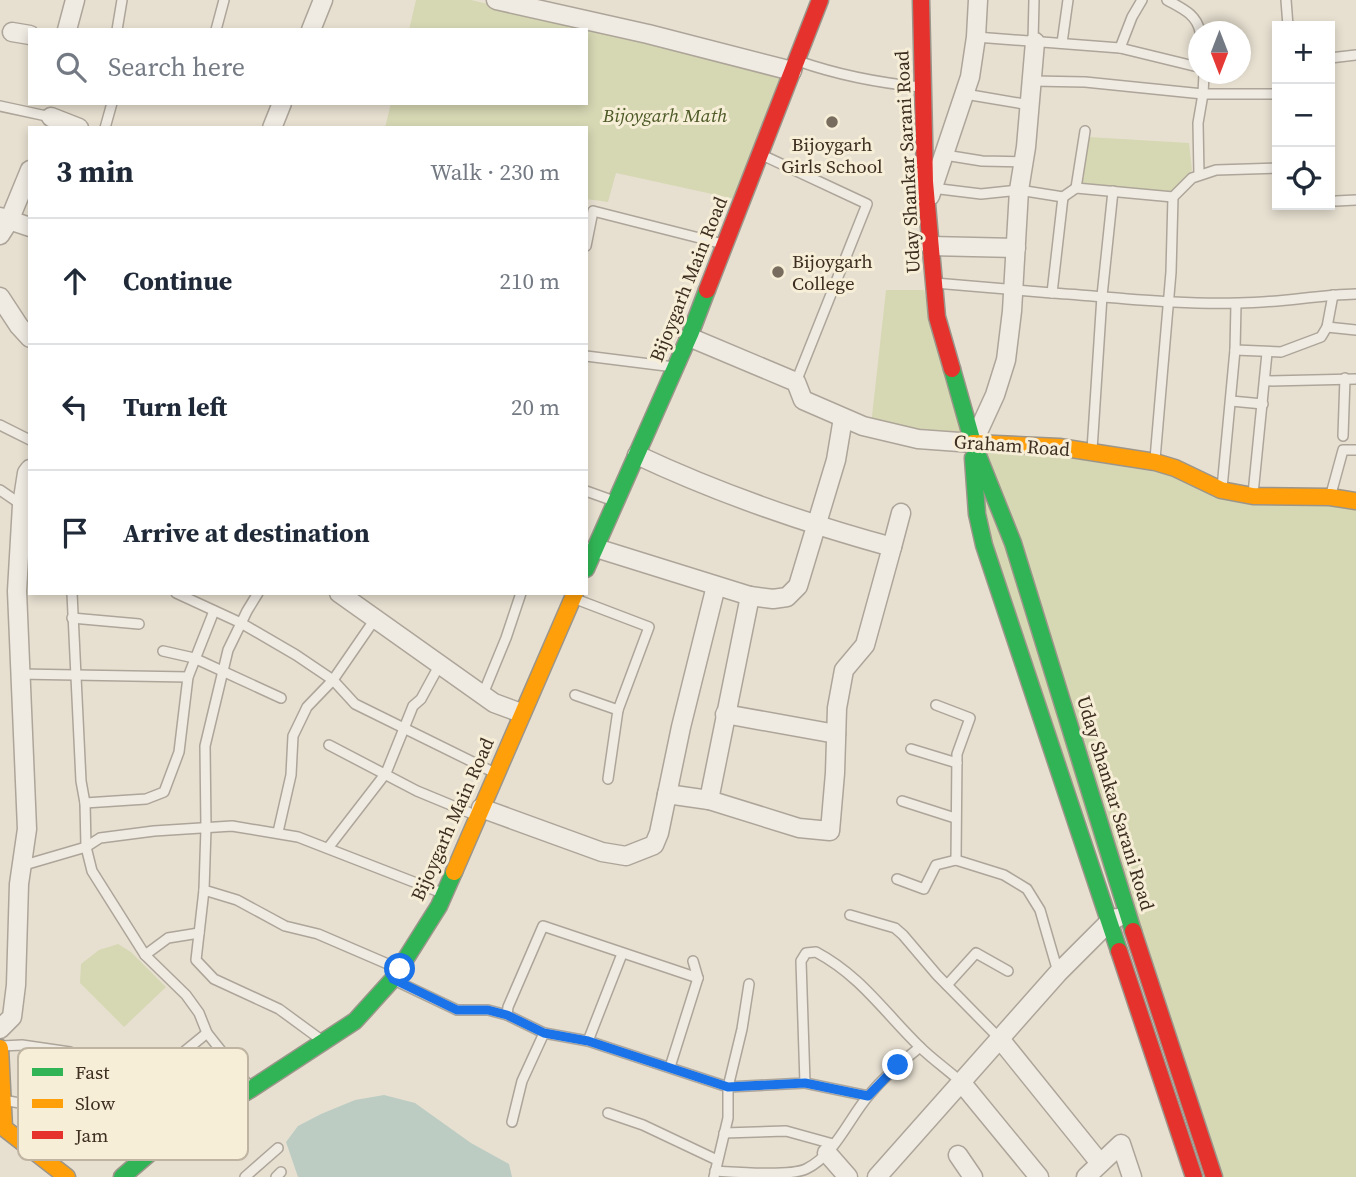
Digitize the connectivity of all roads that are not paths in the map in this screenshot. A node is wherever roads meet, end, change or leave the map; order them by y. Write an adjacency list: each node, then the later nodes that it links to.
1 (75, 0): 16 (street)
2 (122, 0): 17 (lane)
3 (224, 0): 18 (lane)
4 (323, 0): 19 (street)
5 (496, 0): 27 (street)
6 (820, 0): 27 (street, Bijoygarh Main Road)
7 (921, 0): 30 (street, Uday Shankar Sarani Road)
8 (978, 0): 20 (street)
9 (1034, 0): 21 (lane)
10 (1068, 0): 22 (lane)
11 (1142, 0): 23 (lane)
12 (1167, 0): 14 (lane)
13 (1286, 0): 15 (lane)
14 (1197, 21)
15 (1288, 21)
16 (68, 28)
17 (117, 28)
18 (217, 28)
19 (312, 28)
20 (976, 37): 21 (lane); 31 (street)
21 (1034, 42): 22 (lane); 28 (street)
22 (1062, 43): 23 (lane)
23 (1120, 48): 26 (lane)
24 (1356, 55): 25 (lane)
25 (1335, 57)
26 (1188, 64)
27 (794, 66): 30 (lane); 43 (street, Bijoygarh Main Road)
28 (1032, 81): 32 (lane); 36 (street)
29 (1204, 84): 32 (lane)
30 (923, 88): 52 (street, Uday Shankar Sarani Road)
31 (965, 94): 36 (lane); 44 (street)
32 (1203, 94): 33 (lane); 48 (lane)
33 (1272, 94)
34 (112, 105): 40 (lane)
35 (281, 105): 41 (street)
36 (1030, 105): 45 (street)
37 (0, 106): 38 (lane)
38 (50, 116): 39 (street)
39 (74, 126)
40 (106, 126)
41 (273, 126)
42 (1085, 131): 49 (lane)
43 (760, 154): 60 (street, Bijoygarh Main Road); 82 (lane)
44 (945, 155): 45 (lane); 52 (street)
45 (1024, 162): 50 (street)
46 (1272, 168): 48 (lane)
47 (28, 174): 57 (street)
48 (1199, 175): 54 (lane)
49 (1076, 188): 51 (lane); 53 (lane)
50 (1019, 190): 52 (lane); 53 (lane); 62 (street)
51 (1113, 191): 54 (lane); 68 (lane)
52 (930, 196): 61 (street, Uday Shankar Sarani Road)
53 (1063, 197): 65 (lane)
54 (1173, 197): 70 (lane)
55 (1356, 200): 56 (lane)
56 (1336, 201)
57 (3, 224): 58 (street)
58 (28, 227)
59 (588, 236): 60 (lane)
60 (725, 244): 75 (street, Bijoygarh Main Road)
61 (930, 246): 62 (street); 63 (street, Uday Shankar Sarani Road)
62 (1016, 248): 64 (street)
63 (934, 283): 64 (lane); 90 (street, Uday Shankar Sarani Road)
64 (1013, 290): 65 (lane); 90 (street)
65 (1052, 293): 68 (lane)
66 (1356, 294): 67 (lane)
67 (1333, 295): 71 (lane); 72 (lane)
68 (1102, 296): 70 (lane); 92 (lane)
69 (0, 297): 74 (street)
70 (1168, 302): 71 (lane); 94 (lane)
71 (1236, 304): 76 (lane)
72 (1327, 327): 73 (lane); 77 (lane)
73 (1356, 330)
74 (28, 335)
75 (689, 337): 79 (street, Bijoygarh Main Road); 82 (street, Graham Road)
76 (1235, 350): 77 (lane); 84 (lane)
77 (1267, 353): 83 (lane)
78 (588, 356): 79 (lane)
79 (676, 367): 93 (street, Bijoygarh Main Road)
80 (1345, 379): 81 (lane); 83 (lane); 88 (lane)
81 (1356, 379)
82 (796, 382): 86 (street, Graham Road)
83 (1265, 382): 85 (lane)
84 (1231, 401): 85 (lane); 97 (lane)
85 (1263, 404): 99 (lane)
86 (843, 418): 90 (street, Graham Road); 105 (street)
87 (0, 425): 89 (lane)
88 (1343, 436)
89 (28, 439)
90 (974, 443): 92 (street, Graham Road); 160 (street, Uday Shankar Sarani Road); 162 (street, Uday Shankar Sarani Road)
91 (1356, 450): 100 (lane)
92 (1091, 451): 94 (street, Graham Road)
93 (638, 455): 102 (street, Bijoygarh Main Road); 105 (street)
94 (1155, 462): 97 (street, Graham Road)
95 (28, 472): 103 (street)
96 (0, 490): 103 (lane)
97 (1222, 490): 99 (street, Graham Road)
98 (588, 492): 102 (lane)
99 (1253, 496): 100 (street, Graham Road)
100 (1330, 497): 101 (street, Graham Road)
101 (1356, 501)
102 (617, 502): 107 (street, Bijoygarh Main Road)
103 (26, 508): 126 (street)
104 (901, 513): 106 (street)
105 (814, 526): 106 (street); 116 (street)
106 (892, 547): 138 (street)
107 (596, 548): 108 (street, Bijoygarh Main Road); 109 (street)
108 (588, 565)
109 (716, 586): 116 (street); 145 (street)
110 (72, 595): 118 (lane)
111 (180, 595): 117 (lane)
112 (257, 595): 120 (lane)
113 (346, 595): 119 (street)
114 (521, 595): 130 (lane)
115 (574, 595): 134 (lane); 135 (street, Bijoygarh Main Road)
116 (750, 596): 136 (street)
117 (214, 611): 120 (lane); 123 (lane)
118 (72, 618): 121 (lane); 127 (lane)
119 (375, 619): 124 (street); 129 (lane)
120 (241, 623): 125 (lane); 129 (lane)
121 (139, 624)
122 (163, 651): 123 (lane)
123 (194, 658): 125 (lane); 128 (lane)
124 (440, 664): 130 (street); 137 (lane)
125 (222, 673): 132 (lane); 151 (lane)
126 (19, 674): 127 (lane); 156 (street)
127 (76, 674): 128 (lane); 148 (lane)
128 (188, 677): 148 (lane)
129 (332, 680): 137 (lane); 152 (lane)
130 (483, 694): 135 (street)
131 (575, 695): 134 (lane)
132 (281, 698)
133 (936, 705): 141 (lane)
134 (618, 710): 144 (lane)
135 (522, 713): 143 (street, Bijoygarh Main Road)
136 (725, 714): 138 (street); 146 (street)
137 (403, 727): 142 (lane); 143 (lane)
138 (836, 734): 146 (street)
139 (329, 745): 142 (lane)
140 (911, 749): 141 (lane)
141 (957, 763): 150 (lane)
142 (386, 773): 149 (lane); 154 (lane)
143 (495, 774): 149 (street, Bijoygarh Main Road)
144 (608, 779)
145 (667, 794): 146 (street); 149 (street)
146 (709, 800)
147 (902, 801): 150 (lane)
148 (85, 803): 153 (lane)
149 (479, 812): 159 (street, Bijoygarh Main Road)
150 (955, 818): 155 (lane)
151 (206, 828): 152 (lane); 153 (lane); 158 (lane)
152 (278, 832): 154 (lane)
153 (86, 847): 156 (lane); 165 (lane)
154 (328, 848): 159 (lane)
155 (956, 860): 157 (lane); 168 (lane)
156 (21, 866): 174 (street)
157 (897, 879)
158 (204, 890): 163 (lane); 169 (lane)
159 (444, 894): 169 (street, Bijoygarh Main Road)
160 (1127, 913): 162 (street); 218 (street, Uday Shankar Sarani Road)
161 (850, 915): 172 (lane)
162 (1108, 923): 168 (street); 217 (street, Uday Shankar Sarani Road)
163 (199, 933): 165 (lane); 178 (lane)
164 (622, 954): 170 (lane); 173 (lane); 179 (lane)
165 (145, 956): 175 (lane)
166 (693, 961): 170 (lane)
167 (1008, 971): 172 (lane)
168 (1058, 973): 177 (street)
169 (396, 974): 173 (lane); 178 (street, Bijoygarh Main Road)
170 (698, 978): 185 (lane)
171 (749, 984): 189 (lane)
172 (947, 985): 177 (lane)
173 (507, 1015): 176 (lane)
174 (0, 1030)
175 (207, 1033): 183 (lane); 184 (lane)
176 (544, 1033): 179 (lane); 196 (lane)
177 (999, 1039): 186 (street); 206 (street)
178 (323, 1040): 190 (street, Bijoygarh Main Road)
179 (588, 1041): 185 (lane)
180 (920, 1046): 186 (lane); 187 (lane); 192 (lane)
181 (0, 1047): 182 (lane); 193 (street)
182 (43, 1048)
183 (188, 1048)
184 (219, 1048)
185 (670, 1067): 189 (lane)
186 (961, 1082): 212 (street); 214 (street)
187 (805, 1083): 189 (lane); 192 (lane)
188 (248, 1085): 190 (lane)
189 (728, 1087): 198 (lane)
190 (251, 1089): 191 (street, Bijoygarh Main Road)
191 (248, 1091)
192 (868, 1096): 201 (lane)
193 (3, 1100): 194 (lane); 197 (street)
194 (18, 1102)
195 (608, 1113): 205 (lane)
196 (512, 1122)
197 (2, 1132): 199 (street)
198 (724, 1133): 201 (lane); 205 (lane)
199 (18, 1143)
200 (278, 1148): 210 (lane)
201 (830, 1148): 207 (lane); 211 (street)
202 (958, 1155): 213 (street)
203 (42, 1160): 208 (street)
204 (142, 1160): 209 (street, Bijoygarh Main Road)
205 (717, 1160): 207 (lane)
206 (1100, 1163): 215 (street); 216 (street)
207 (714, 1174)
208 (67, 1177)
209 (122, 1177)
210 (245, 1177)
211 (848, 1177)
212 (877, 1177)
213 (973, 1177)
214 (1039, 1177)
215 (1086, 1177)
216 (1132, 1177)
217 (1194, 1177)
218 (1214, 1177)

